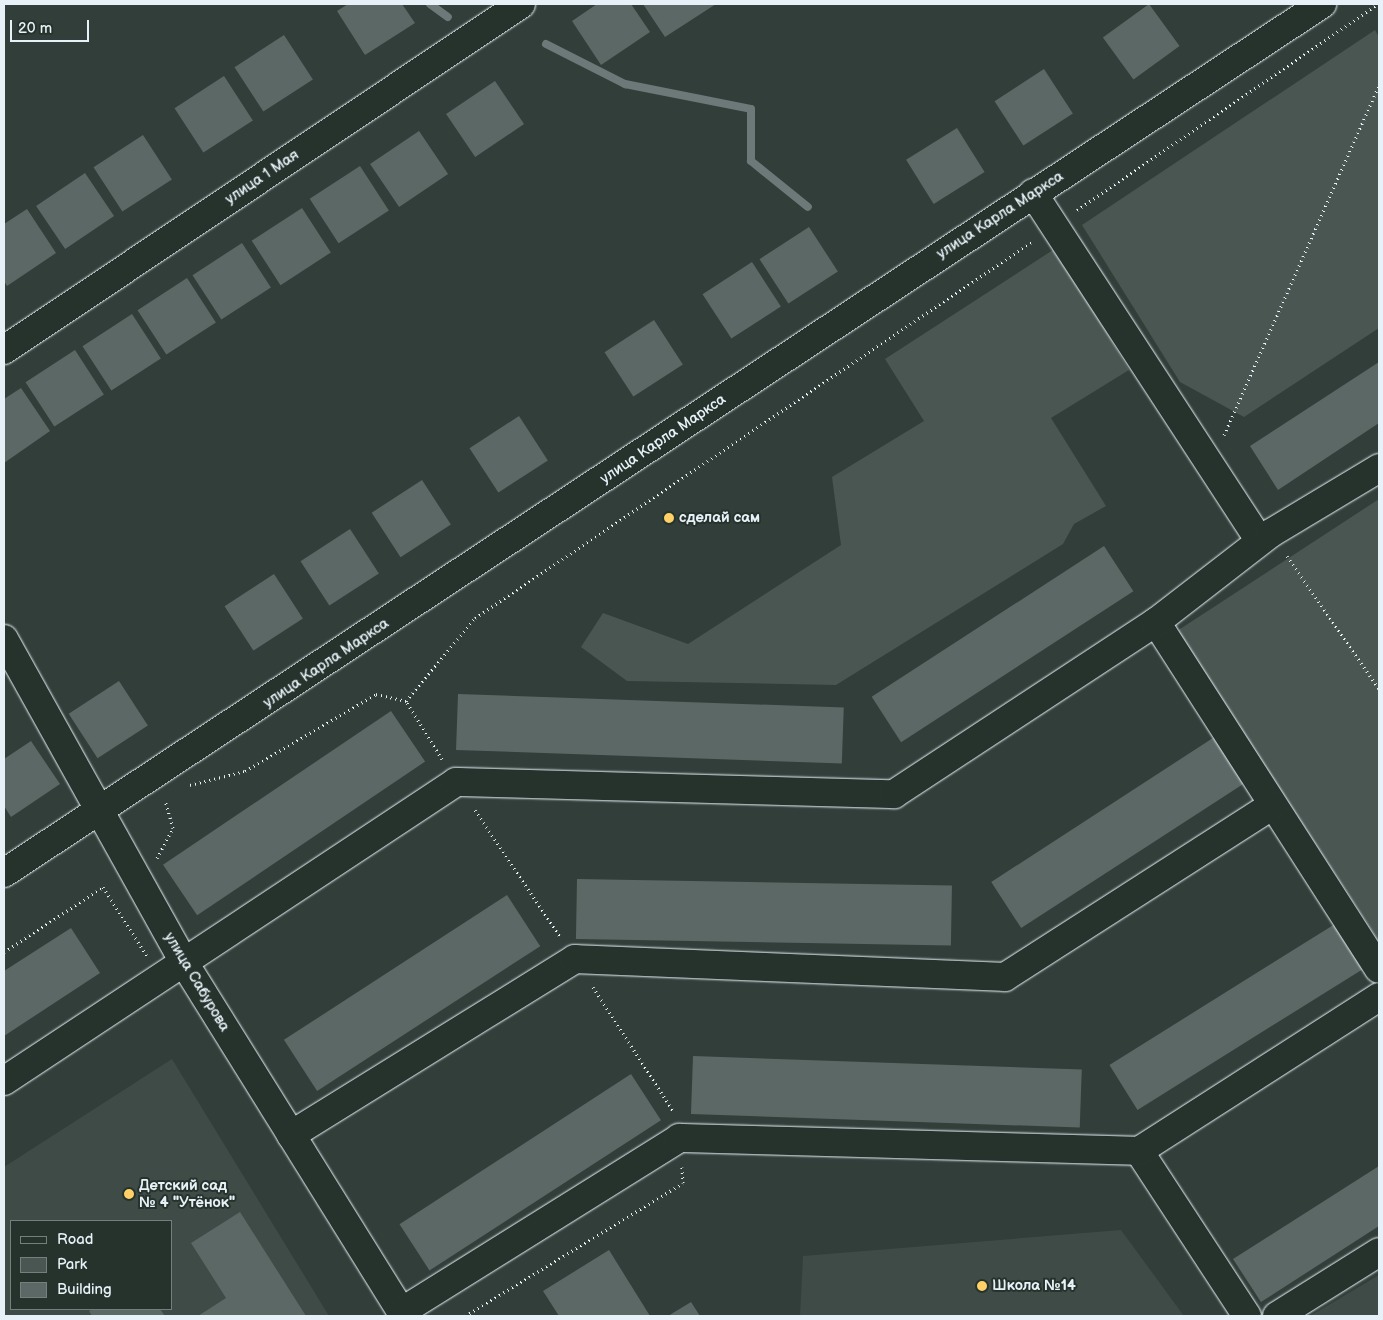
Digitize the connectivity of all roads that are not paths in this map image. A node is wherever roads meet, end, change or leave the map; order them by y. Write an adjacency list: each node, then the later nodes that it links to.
1 (1322, 4): 3 (street, улица Карла Маркса)
2 (510, 7): 4 (street, улица 1 Мая)
3 (1033, 193): 6 (street); 10 (street, улица Карла Маркса)
4 (4, 350)
5 (1379, 468): 6 (street)
6 (1265, 537): 7 (street)
7 (1156, 622): 9 (street); 12 (street)
8 (4, 639): 10 (street, улица Сабурова)
9 (1273, 805): 13 (street); 16 (street)
10 (99, 813): 11 (street, улица Карла Маркса); 12 (street, улица Сабурова)
11 (4, 873)
12 (183, 961): 15 (street); 16 (street, улица Сабурова)
13 (1379, 969)
14 (1379, 997): 17 (street)
15 (4, 1081)
16 (291, 1134): 19 (street, улица Сабурова)
17 (1139, 1151): 19 (street); 20 (street)
18 (1379, 1252): 21 (street)
19 (403, 1314)
20 (1247, 1316)
21 (1277, 1316)

